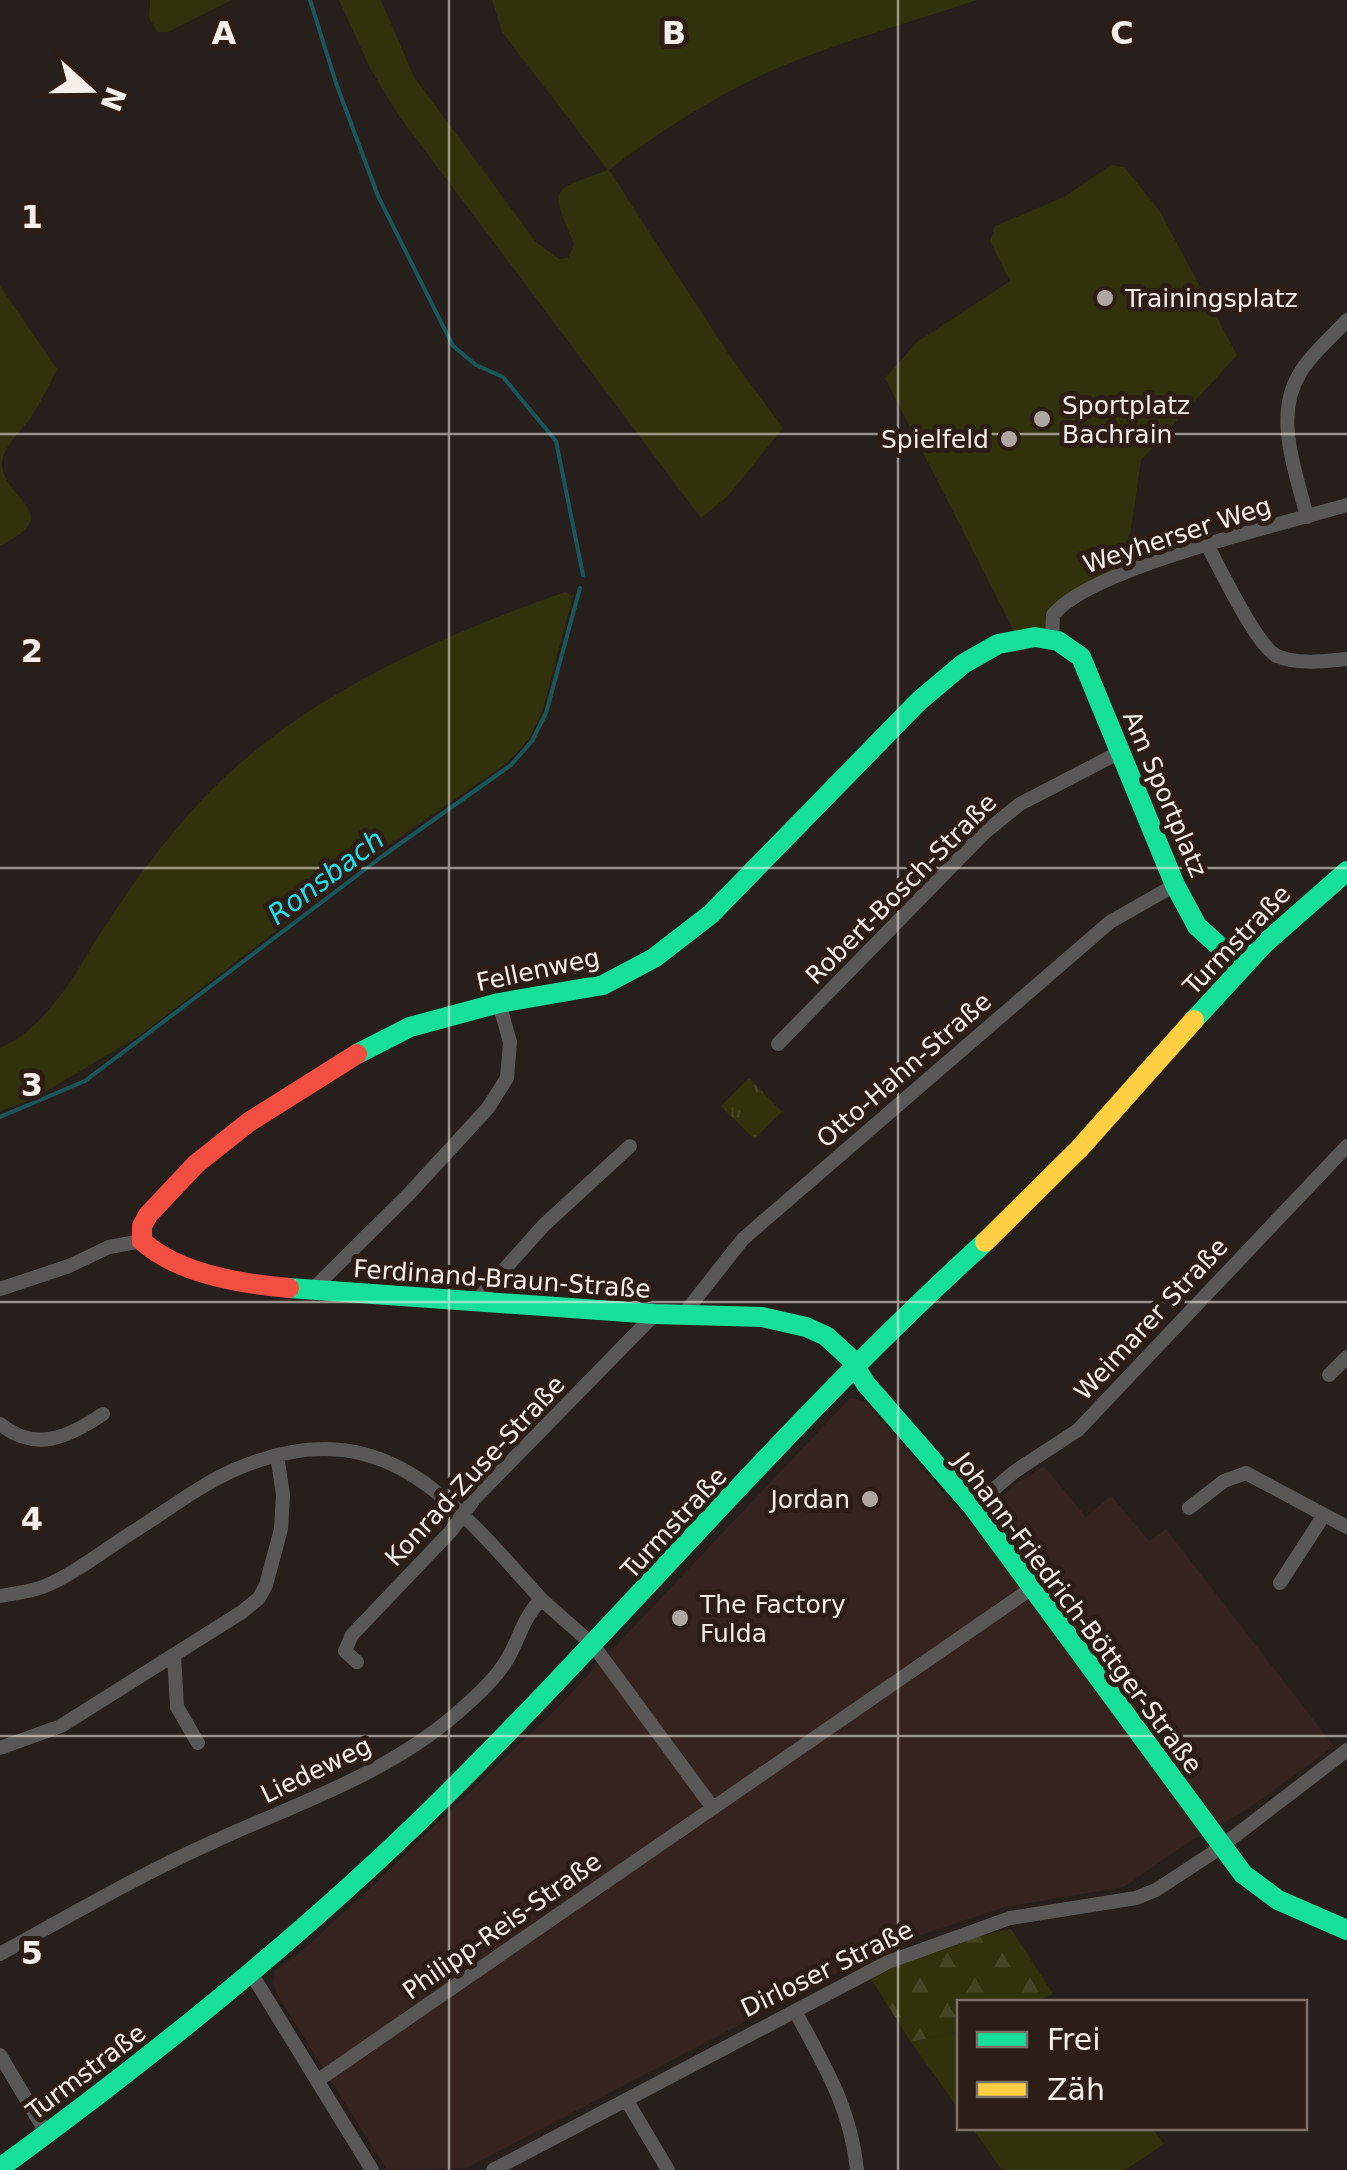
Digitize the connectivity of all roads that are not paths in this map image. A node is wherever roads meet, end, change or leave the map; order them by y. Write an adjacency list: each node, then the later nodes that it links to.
1 (1347, 320): 3 (street)
2 (1347, 505): 3 (street, Weyherser Weg)
3 (1307, 517): 4 (street, Weyherser Weg)
4 (1208, 545): 5 (street, Weyherser Weg); 6 (street)
5 (1052, 639): 7 (street, Am Sportplatz); 11 (street, Fellenweg)
6 (1347, 660)
7 (1120, 752): 9 (street, Am Sportplatz); 12 (street, Robert-Bosch-Straße)
8 (1347, 871): 10 (street, Turmstraße)
9 (1175, 884): 10 (street, Am Sportplatz); 20 (street, Otto-Hahn-Straße)
10 (1241, 966): 22 (street, Turmstraße)
11 (498, 1002): 15 (street, Fellenweg); 17 (street)
12 (778, 1044)
13 (630, 1146): 18 (street)
14 (1347, 1146): 27 (street, Weimarer Straße)
15 (142, 1242): 16 (street); 17 (street, Ferdinand-Braun-Straße)
16 (0, 1289)
17 (311, 1291): 18 (street, Ferdinand-Braun-Straße)
18 (475, 1302): 19 (street, Ferdinand-Braun-Straße)
19 (655, 1314): 20 (street, Ferdinand-Braun-Straße); 29 (street, Konrad-Zuse-Straße)
20 (683, 1315): 22 (street, Ferdinand-Braun-Straße)
21 (1347, 1357): 23 (street)
22 (854, 1366): 27 (street, Johann-Friedrich-Böttger-Straße); 36 (street, Turmstraße)
23 (1329, 1376)
24 (103, 1414): 25 (street)
25 (0, 1424)
26 (277, 1455): 29 (street); 34 (street); 37 (street)
27 (973, 1507): 33 (street, Johann-Friedrich-Böttger-Straße)
28 (1189, 1508): 30 (street)
29 (463, 1514): 35 (street); 38 (street, Konrad-Zuse-Straße)
30 (1324, 1515): 31 (street); 32 (street)
31 (1347, 1527)
32 (1280, 1583)
33 (1032, 1588): 42 (street, Philipp-Reis-Straße); 43 (street, Johann-Friedrich-Böttger-Straße)
34 (0, 1596)
35 (541, 1599): 36 (street); 45 (street, Liedeweg)
36 (594, 1645): 42 (street); 46 (street, Turmstraße)
37 (174, 1655): 39 (street); 40 (street)
38 (357, 1662)
39 (198, 1743)
40 (0, 1748)
41 (1347, 1750): 43 (street, Dirloser Straße)
42 (713, 1808): 49 (street, Philipp-Reis-Straße)
43 (1221, 1847): 44 (street); 47 (street, Dirloser Straße)
44 (1347, 1930)
45 (0, 1954)
46 (251, 1972): 49 (street); 51 (street, Turmstraße)
47 (795, 2012): 50 (street, Dirloser Straße); 56 (street)
48 (0, 2054): 51 (street)
49 (317, 2080): 53 (street)
50 (627, 2101): 54 (street, Dirloser Straße); 55 (street)
51 (47, 2134): 52 (street, Turmstraße)
52 (0, 2168)
53 (372, 2170)
54 (493, 2170)
55 (668, 2170)
56 (857, 2170)

